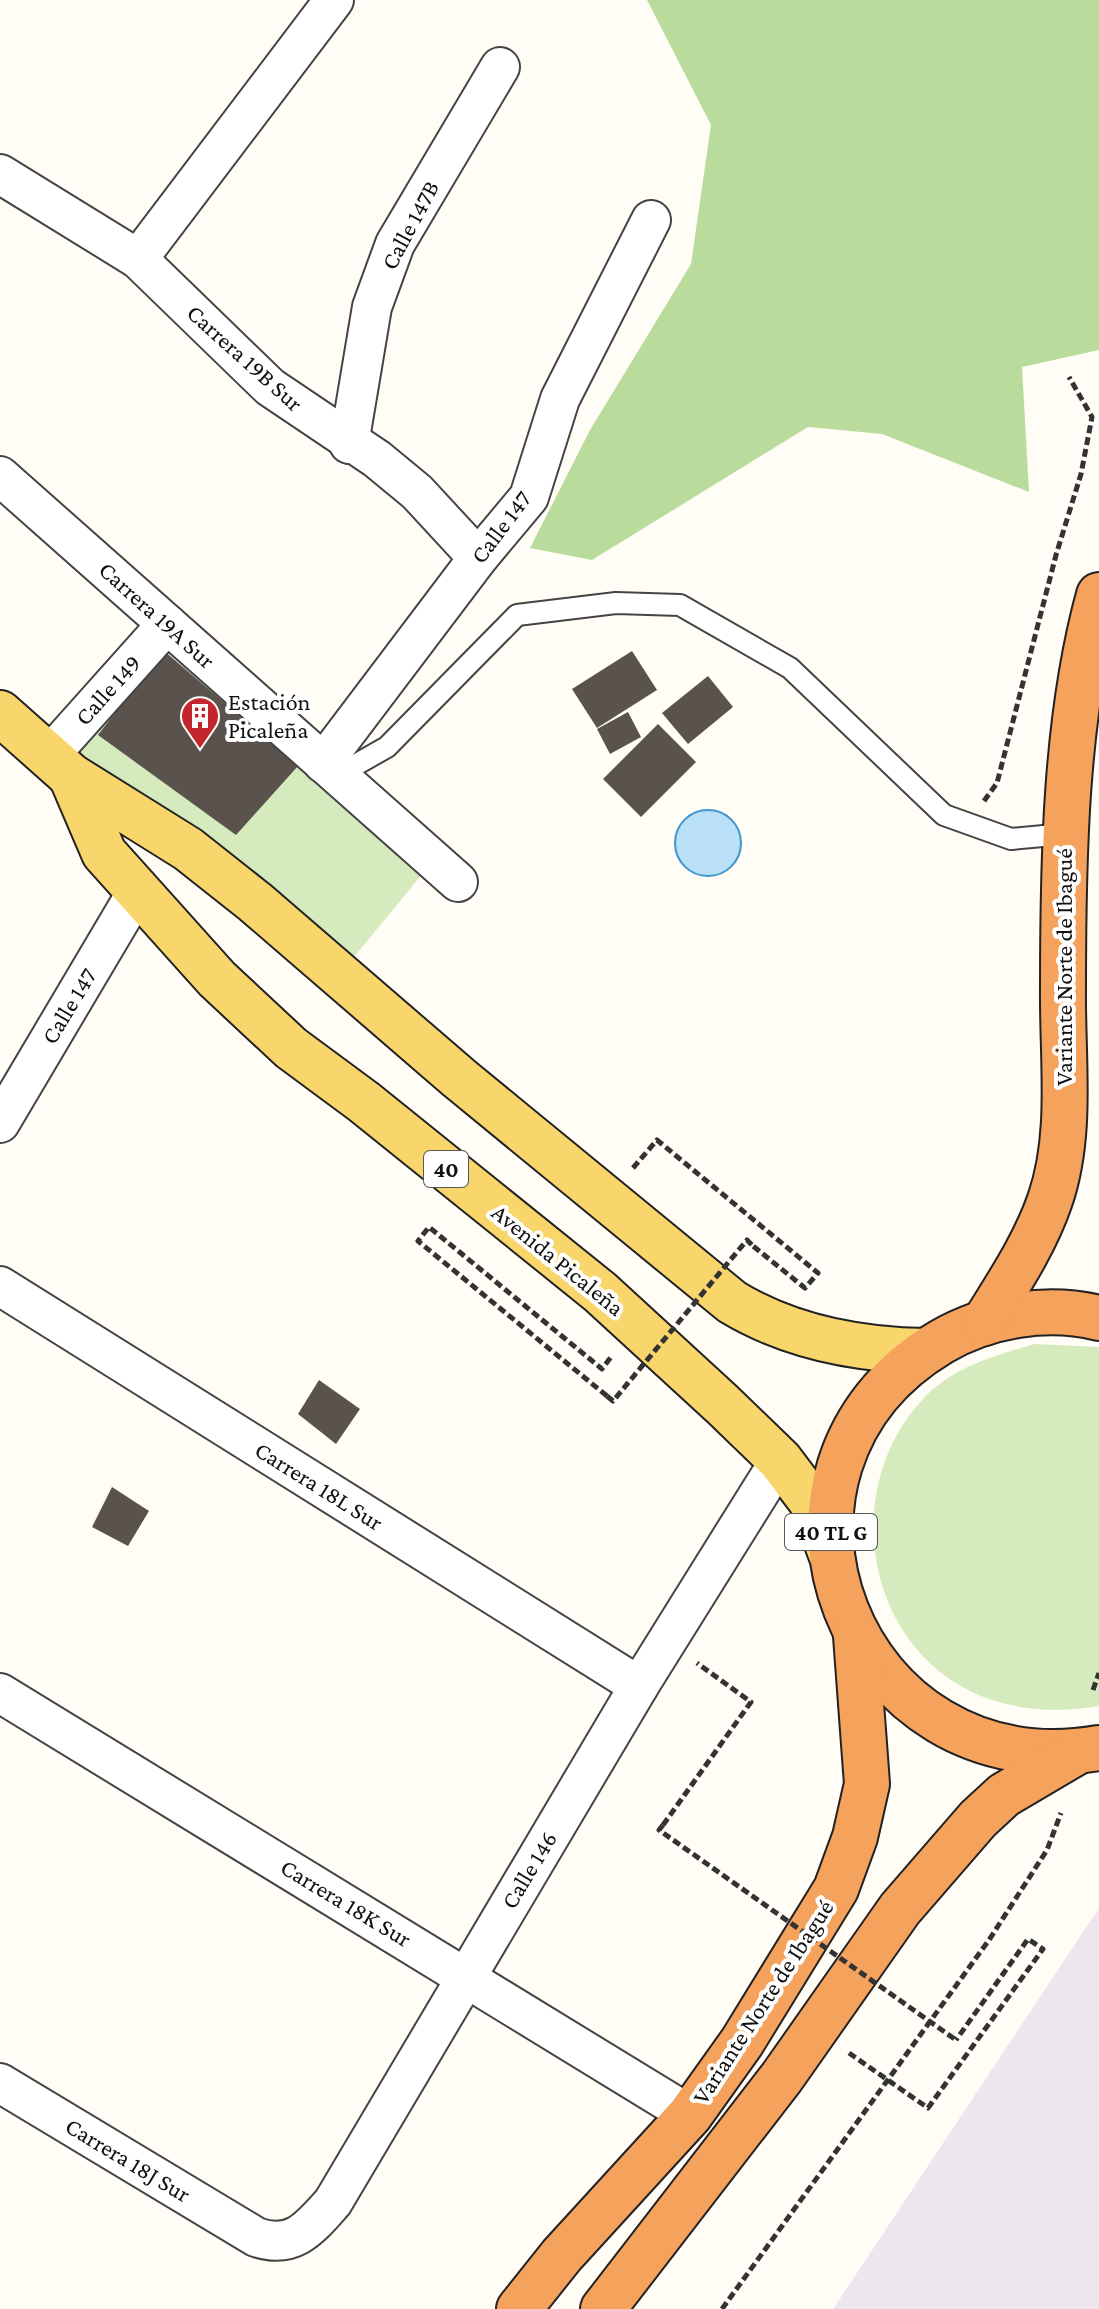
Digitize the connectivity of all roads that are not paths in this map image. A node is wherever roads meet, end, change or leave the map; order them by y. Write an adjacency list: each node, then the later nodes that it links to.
1 (334, 0): 5 (street)
2 (500, 67): 6 (street, Calle 147B)
3 (0, 174): 5 (street, Carrera 19B Sur)
4 (651, 220): 8 (street, Calle 147)
5 (138, 259): 6 (street, Carrera 19B Sur)
6 (349, 444): 8 (street, Carrera 19B Sur)
7 (0, 476): 10 (street, Carrera 19A Sur)
8 (478, 558): 13 (street, Calle 147)
9 (1099, 595): 14 (highway, Variante Norte de Ibagué)
10 (167, 624): 12 (street, Calle 149); 13 (street, Carrera 19A Sur)
11 (0, 713): 12 (main road, Avenida Picaleña / 40)
12 (60, 766): 16 (main road, Avenida Picaleña / 40); 21 (main road, Avenida Picaleña / 40)
13 (329, 770): 14 (lane); 15 (street, Carrera 19A Sur)
14 (1065, 834): 20 (highway, Variante Norte de Ibagué)
15 (458, 882)
16 (138, 890): 17 (street, Calle 147); 22 (main road, Avenida Picaleña / 40)
17 (0, 1123)
18 (0, 1286): 25 (street, Carrera 18L Sur)
19 (1099, 1318): 20 (highway, 40 TL G)
20 (984, 1323): 21 (highway, 40 TL G)
21 (926, 1351): 23 (highway, 40 TL G)
22 (780, 1460): 23 (main road, Avenida Picaleña / 40); 25 (street, Calle 146)
23 (831, 1554): 24 (highway, 40 TL G)
24 (856, 1636): 27 (highway, 40 TL G); 30 (highway, Variante Norte de Ibagué / 40 TL G)
25 (639, 1686): 28 (street, Calle 146)
26 (0, 1693): 28 (street, Carrera 18K Sur)
27 (1094, 1749): 33 (highway, 40 TL G)
28 (466, 1976): 30 (street, Carrera 18K Sur); 31 (street, Calle 146)
29 (0, 2083): 31 (street, Carrera 18J Sur)
30 (690, 2115): 32 (highway, Variante Norte de Ibagué / 40 TL G)
31 (256, 2237)
32 (519, 2309)
33 (603, 2309)

